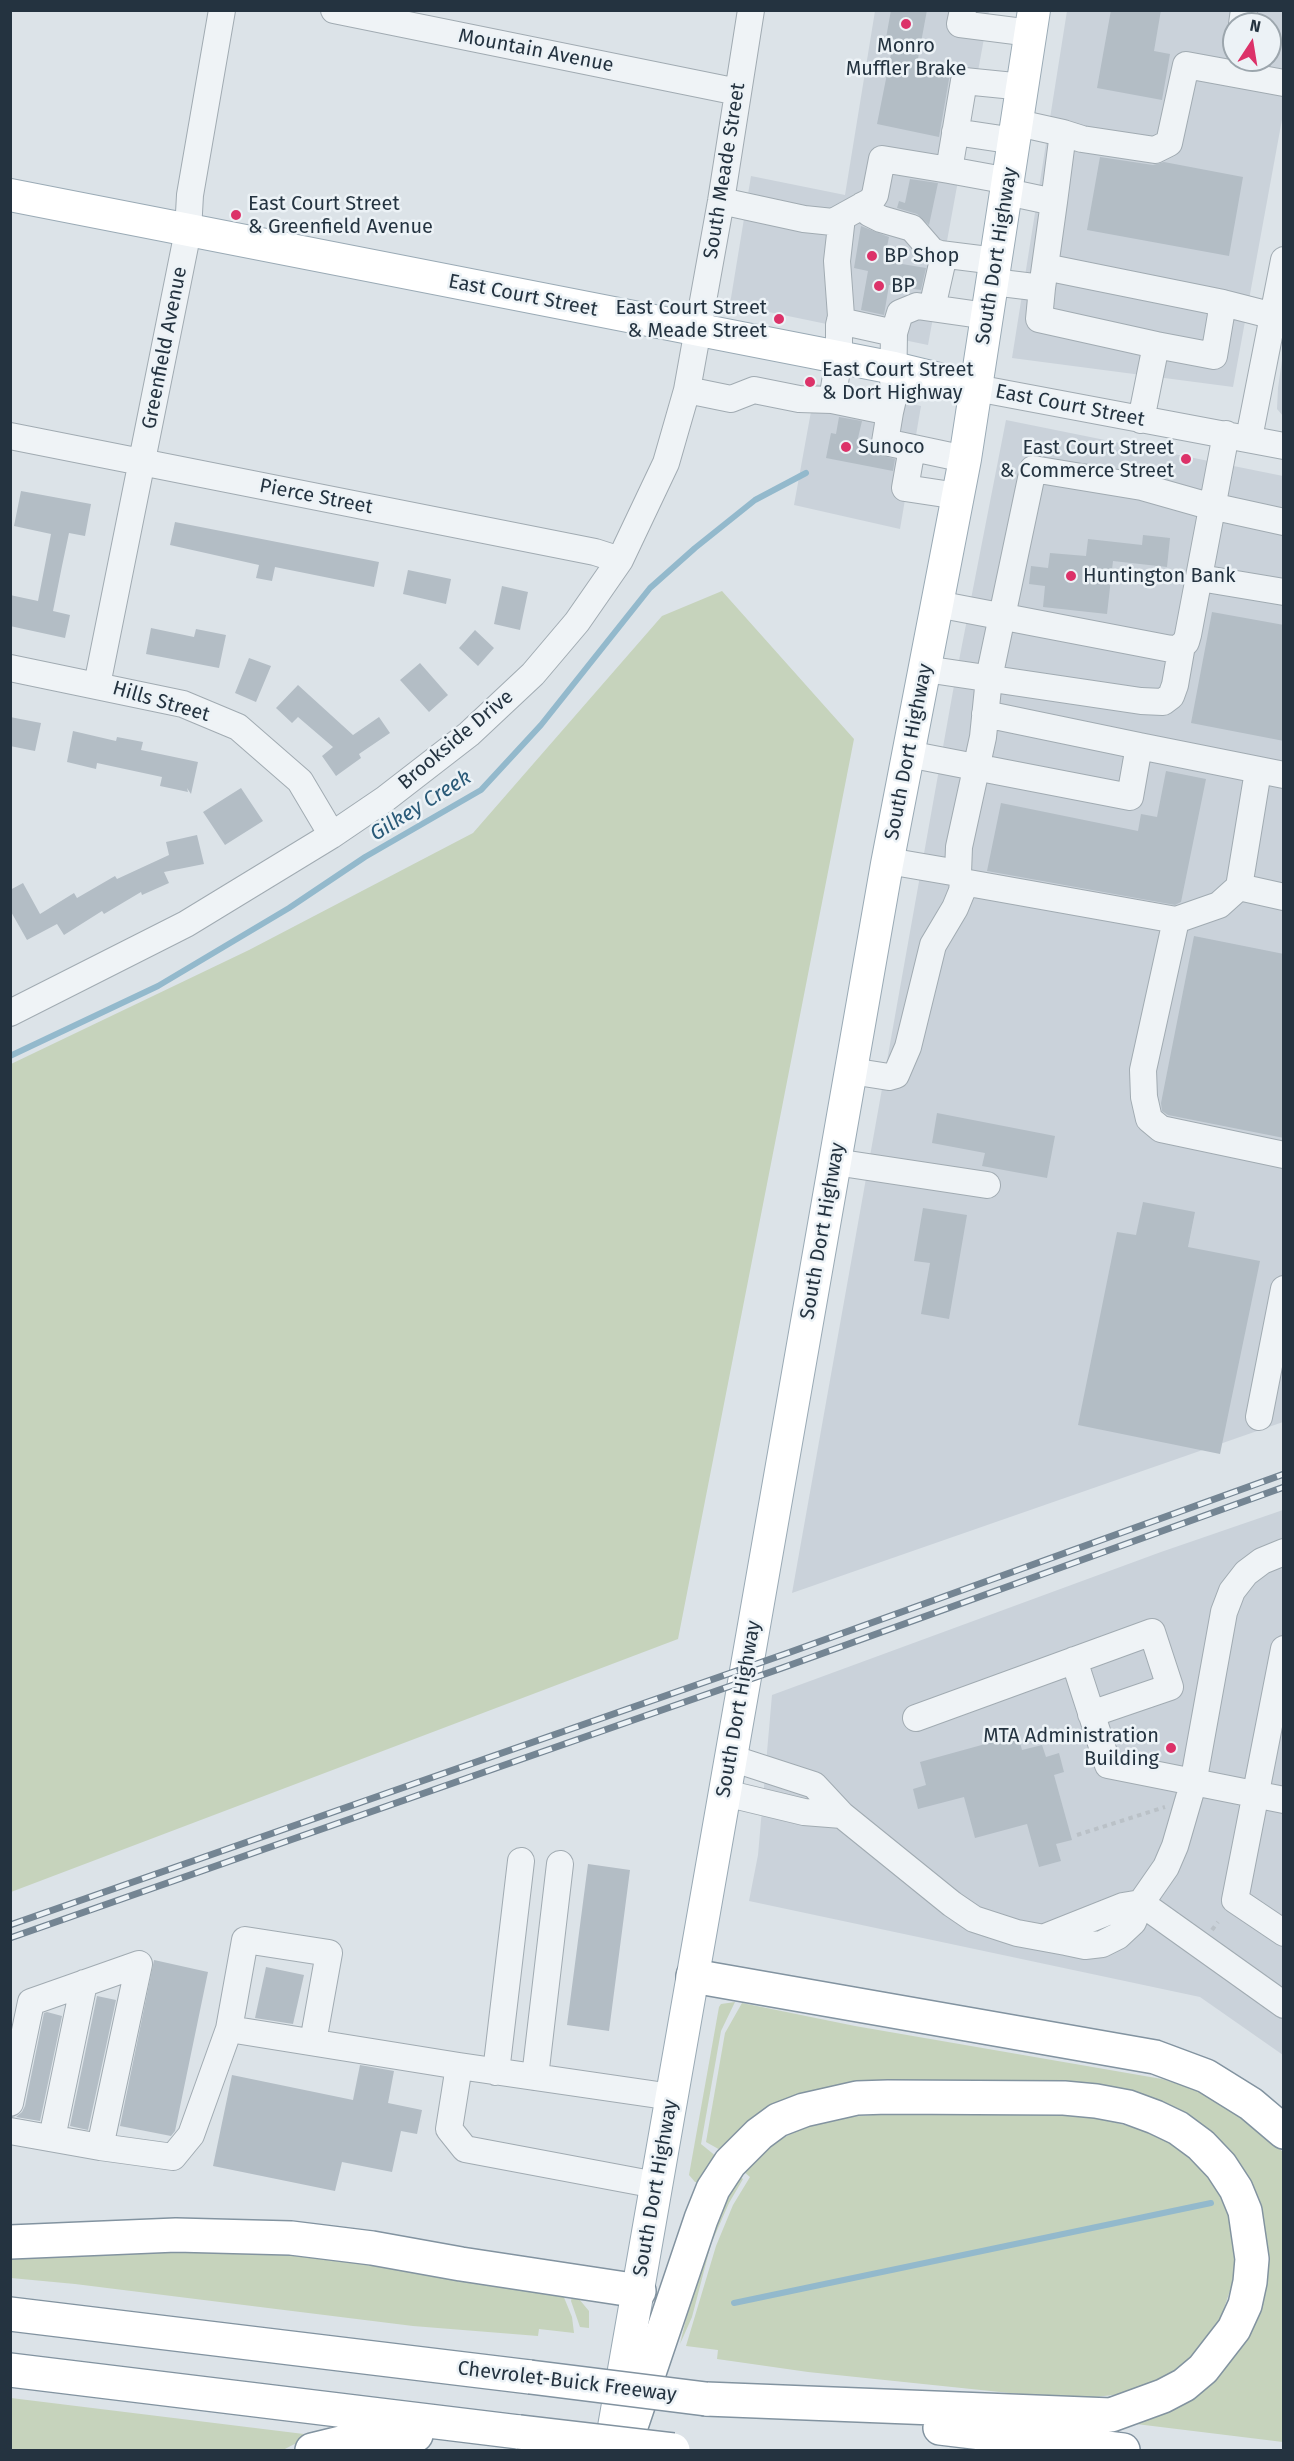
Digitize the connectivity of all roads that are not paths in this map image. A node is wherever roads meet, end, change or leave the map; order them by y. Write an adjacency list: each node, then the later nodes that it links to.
1 (222, 10): 20 (street, Greenfield Avenue)
2 (334, 10): 10 (street, Mountain Avenue)
3 (752, 10): 10 (street, South Meade Street)
4 (963, 10): 5 (street)
5 (1033, 22): 9 (main road, South Dort Highway)
6 (1222, 66): 13 (street)
7 (1252, 72): 8 (street)
8 (1284, 83)
9 (1023, 87): 11 (street); 12 (main road, South Dort Highway)
10 (738, 93): 17 (street, South Meade Street)
11 (955, 132): 12 (street); 14 (street)
12 (1016, 132): 13 (street); 15 (main road, South Dort Highway)
13 (1063, 133): 18 (street)
14 (948, 170): 15 (street); 19 (street)
15 (1008, 186): 18 (street); 23 (main road, South Dort Highway)
16 (10, 195): 20 (main road, East Court Street)
17 (721, 201): 19 (street); 30 (street, South Meade Street)
18 (1054, 202): 24 (street)
19 (853, 211): 21 (street); 29 (street)
20 (188, 231): 30 (main road, East Court Street); 45 (street, Greenfield Avenue)
21 (944, 255): 23 (street); 26 (street)
22 (1284, 260): 28 (street)
23 (994, 272): 24 (street); 27 (main road, South Dort Highway)
24 (1044, 277): 25 (street); 32 (street)
25 (1223, 303): 28 (street); 32 (street)
26 (932, 308): 27 (street); 31 (street)
27 (987, 316): 35 (main road, South Dort Highway)
28 (1274, 316): 41 (street)
29 (840, 321): 31 (street); 33 (street)
30 (698, 331): 33 (main road, East Court Street); 36 (street, Brookside Drive)
31 (894, 333): 34 (street)
32 (1156, 345): 39 (street)
33 (839, 358): 34 (main road, East Court Street); 37 (street)
34 (894, 368): 35 (main road, East Court Street); 38 (street)
35 (976, 388): 39 (street, East Court Street); 44 (main road, South Dort Highway)
36 (687, 390): 37 (street); 49 (street, Brookside Drive)
37 (832, 400): 38 (street)
38 (890, 412): 43 (street)
39 (1141, 420): 41 (street, East Court Street)
40 (10, 436): 45 (street, Pierce Street)
41 (1237, 436): 42 (street, East Court Street); 47 (street)
42 (1284, 446)
43 (912, 448): 44 (street); 46 (street)
44 (965, 459): 46 (main road, South Dort Highway)
45 (142, 462): 49 (street, Pierce Street); 58 (street, Greenfield Avenue)
46 (958, 496): 52 (main road, South Dort Highway)
47 (1214, 507): 48 (street); 50 (street); 53 (street)
48 (1284, 522)
49 (620, 560): 65 (street, Brookside Drive)
50 (1200, 578): 51 (street); 54 (street)
51 (1284, 592)
52 (937, 604): 53 (street); 56 (main road, South Dort Highway)
53 (1002, 615): 54 (street); 57 (street)
54 (1182, 645): 57 (street)
55 (10, 668): 58 (street, Hills Street)
56 (925, 669): 57 (street); 61 (main road, South Dort Highway)
57 (989, 678): 59 (street)
58 (97, 685): 65 (street, Hills Street)
59 (985, 714): 60 (street); 62 (street)
60 (1138, 746): 62 (street); 63 (street)
61 (908, 754): 62 (street); 66 (main road, South Dort Highway)
62 (976, 766): 67 (street)
63 (1258, 771): 64 (street); 68 (street)
64 (1284, 774)
65 (332, 835): 71 (street, Brookside Drive)
66 (888, 861): 67 (street); 72 (main road, South Dort Highway)
67 (961, 878): 70 (street); 72 (street)
68 (1239, 886): 69 (street); 70 (street)
69 (1284, 897)
70 (1176, 920): 73 (street)
71 (11, 1011)
72 (851, 1071): 74 (main road, South Dort Highway)
73 (1284, 1155)
74 (835, 1162): 75 (street); 83 (main road, South Dort Highway)
75 (987, 1185)
76 (1284, 1289): 77 (street)
77 (1259, 1417)
78 (1284, 1552): 84 (street)
79 (1284, 1649): 86 (street)
80 (1074, 1660): 81 (street); 81 (street); 82 (street)
81 (1091, 1714): 84 (street)
82 (916, 1718)
83 (731, 1758): 85 (main road, South Dort Highway); 88 (street)
84 (1193, 1784): 86 (street); 91 (street)
85 (725, 1793): 88 (street); 93 (main road, South Dort Highway)
86 (1255, 1795): 87 (street); 92 (street)
87 (1284, 1800)
88 (842, 1815): 91 (street)
89 (521, 1861): 99 (street)
90 (560, 1864): 100 (street)
91 (1141, 1903): 95 (street)
92 (1284, 1934)
93 (693, 1976): 101 (main road, South Dort Highway); 104 (highway)
94 (84, 1983): 102 (street); 105 (street); 106 (street)
95 (1284, 2005)
96 (229, 2029): 97 (street); 97 (street); 106 (street)
97 (313, 2042): 98 (street)
98 (459, 2066): 99 (street); 107 (street)
99 (496, 2072): 100 (street)
100 (535, 2077): 101 (street)
101 (672, 2097): 107 (main road, South Dort Highway)
102 (10, 2103)
103 (10, 2131): 105 (street)
104 (1284, 2132)
105 (52, 2138): 106 (street)
106 (100, 2147)
107 (656, 2185): 109 (main road, South Dort Highway)
108 (10, 2242): 109 (highway)
109 (639, 2291): 115 (main road, South Dort Highway)
110 (10, 2314): 112 (highway, Chevrolet-Buick Freeway, bridge)
111 (10, 2370): 113 (highway)
112 (706, 2400): 116 (highway); 118 (highway, Chevrolet-Buick Freeway)
113 (519, 2432): 114 (highway); 117 (highway, bridge)
114 (312, 2451)
115 (610, 2451)
116 (623, 2451)
117 (673, 2451)
118 (1123, 2451)

